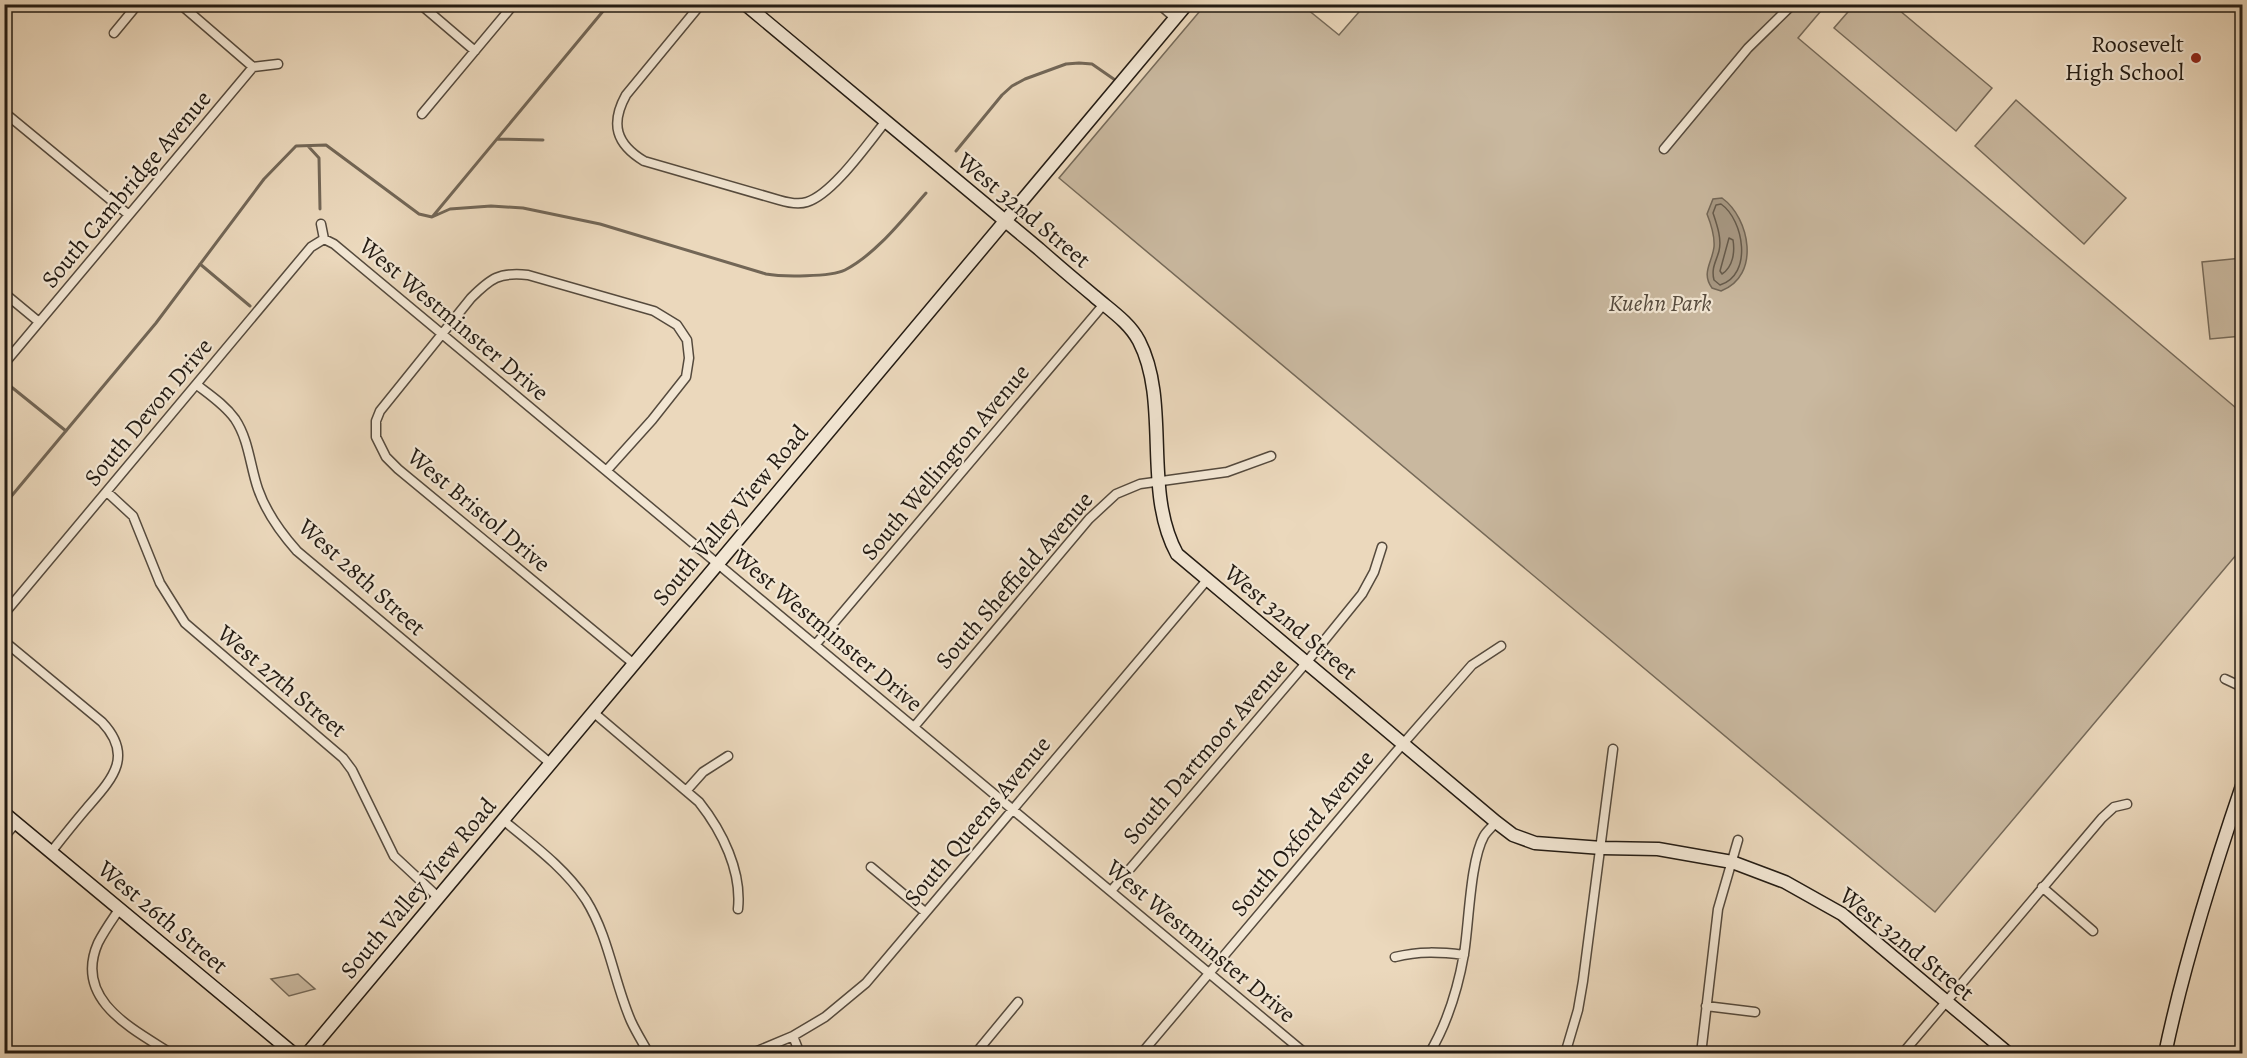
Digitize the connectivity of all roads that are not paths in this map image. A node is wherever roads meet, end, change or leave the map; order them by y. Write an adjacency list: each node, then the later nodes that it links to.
1 (138, 4): 11 (street)
2 (180, 4): 14 (street)
3 (420, 4): 12 (street)
4 (514, 4): 12 (street)
5 (701, 4): 17 (street)
6 (745, 4): 17 (street, West 32nd Street)
7 (1159, 4): 10 (street)
8 (1187, 4): 10 (street, South Valley View Road)
9 (1793, 4): 18 (street)
10 (1175, 18): 20 (street, South Valley View Road)
11 (114, 33)
12 (475, 51): 16 (street)
13 (278, 64): 14 (street)
14 (253, 67): 19 (street, South Cambridge Avenue)
15 (4, 112): 19 (street)
16 (422, 114)
17 (886, 122): 20 (street, West 32nd Street)
18 (1664, 149)
19 (129, 215): 25 (street, South Cambridge Avenue)
20 (1005, 220): 24 (street, West 32nd Street); 34 (street, South Valley View Road)
21 (321, 224): 22 (street)
22 (324, 239): 26 (street, West Westminster Drive); 28 (street, South Devon Drive)
23 (4, 293): 25 (street)
24 (1104, 304): 31 (street, West 32nd Street); 38 (street, South Wellington Avenue)
25 (39, 322): 27 (street, South Cambridge Avenue)
26 (441, 335): 30 (street, West Westminster Drive); 30 (street, West Bristol Drive); 41 (street, West Bristol Drive)
27 (4, 364)
28 (197, 385): 32 (street, South Devon Drive); 49 (street, West 28th Street)
29 (1271, 456): 31 (street, South Sheffield Avenue)
30 (607, 470): 34 (street, West Westminster Drive)
31 (1159, 480): 35 (street, West 32nd Street); 45 (street, South Sheffield Avenue)
32 (107, 492): 36 (street, South Devon Drive); 66 (street, West 27th Street)
33 (1382, 547): 40 (street, South Dartmoor Avenue)
34 (718, 563): 38 (street, West Westminster Drive); 41 (street, South Valley View Road)
35 (1207, 580): 40 (street, West 32nd Street); 53 (street, South Queens Avenue)
36 (4, 614)
37 (4, 641): 61 (street)
38 (816, 644): 45 (street, West Westminster Drive)
39 (1501, 646): 46 (street, South Oxford Avenue)
40 (1306, 663): 46 (street, West 32nd Street); 65 (street, South Dartmoor Avenue)
41 (634, 664): 44 (street, South Valley View Road)
42 (2224, 680): 43 (street)
43 (2242, 687)
44 (593, 712): 49 (street, South Valley View Road); 51 (street)
45 (914, 728): 53 (street, West Westminster Drive)
46 (1403, 744): 56 (street, West 32nd Street); 73 (street, South Oxford Avenue)
47 (1613, 749): 60 (street)
48 (728, 756): 51 (street)
49 (550, 763): 55 (street, South Valley View Road)
50 (2242, 786): 93 (street)
51 (686, 791): 68 (street)
52 (2127, 804): 64 (street)
53 (1012, 810): 65 (street, West Westminster Drive); 69 (street, South Queens Avenue)
54 (4, 813): 57 (street, West 26th Street)
55 (503, 820): 66 (street, South Valley View Road); 82 (street)
56 (1496, 822): 60 (street, West 32nd Street); 71 (street)
57 (16, 823): 58 (street); 61 (street, West 26th Street)
58 (4, 837)
59 (1738, 840): 62 (street)
60 (1602, 848): 62 (street, West 32nd Street); 89 (street)
61 (51, 852): 67 (street, West 26th Street)
62 (1732, 862): 74 (street, West 32nd Street); 76 (street)
63 (871, 867): 69 (street)
64 (2042, 887): 70 (street); 74 (street)
65 (1111, 891): 73 (street, West Westminster Drive)
66 (438, 897): 81 (street, South Valley View Road)
67 (120, 908): 79 (street); 80 (street, West 26th Street)
68 (738, 909)
69 (925, 912): 78 (street, South Queens Avenue)
70 (2093, 931)
71 (1464, 955): 72 (street); 88 (street)
72 (1395, 957)
73 (1208, 973): 86 (street, South Oxford Avenue); 87 (street, West Westminster Drive)
74 (1946, 1001): 91 (street); 92 (street, West 32nd Street)
75 (1018, 1002): 85 (street)
76 (1706, 1006): 77 (street); 90 (street)
77 (1755, 1012)
78 (793, 1036): 83 (street, South Queens Avenue); 84 (street)
79 (172, 1053)
80 (294, 1053)
81 (307, 1053)
82 (649, 1053)
83 (750, 1053)
84 (800, 1053)
85 (975, 1053)
86 (1141, 1053)
87 (1306, 1053)
88 (1429, 1053)
89 (1566, 1053)
90 (1701, 1053)
91 (1902, 1053)
92 (2009, 1053)
93 (2165, 1053)

